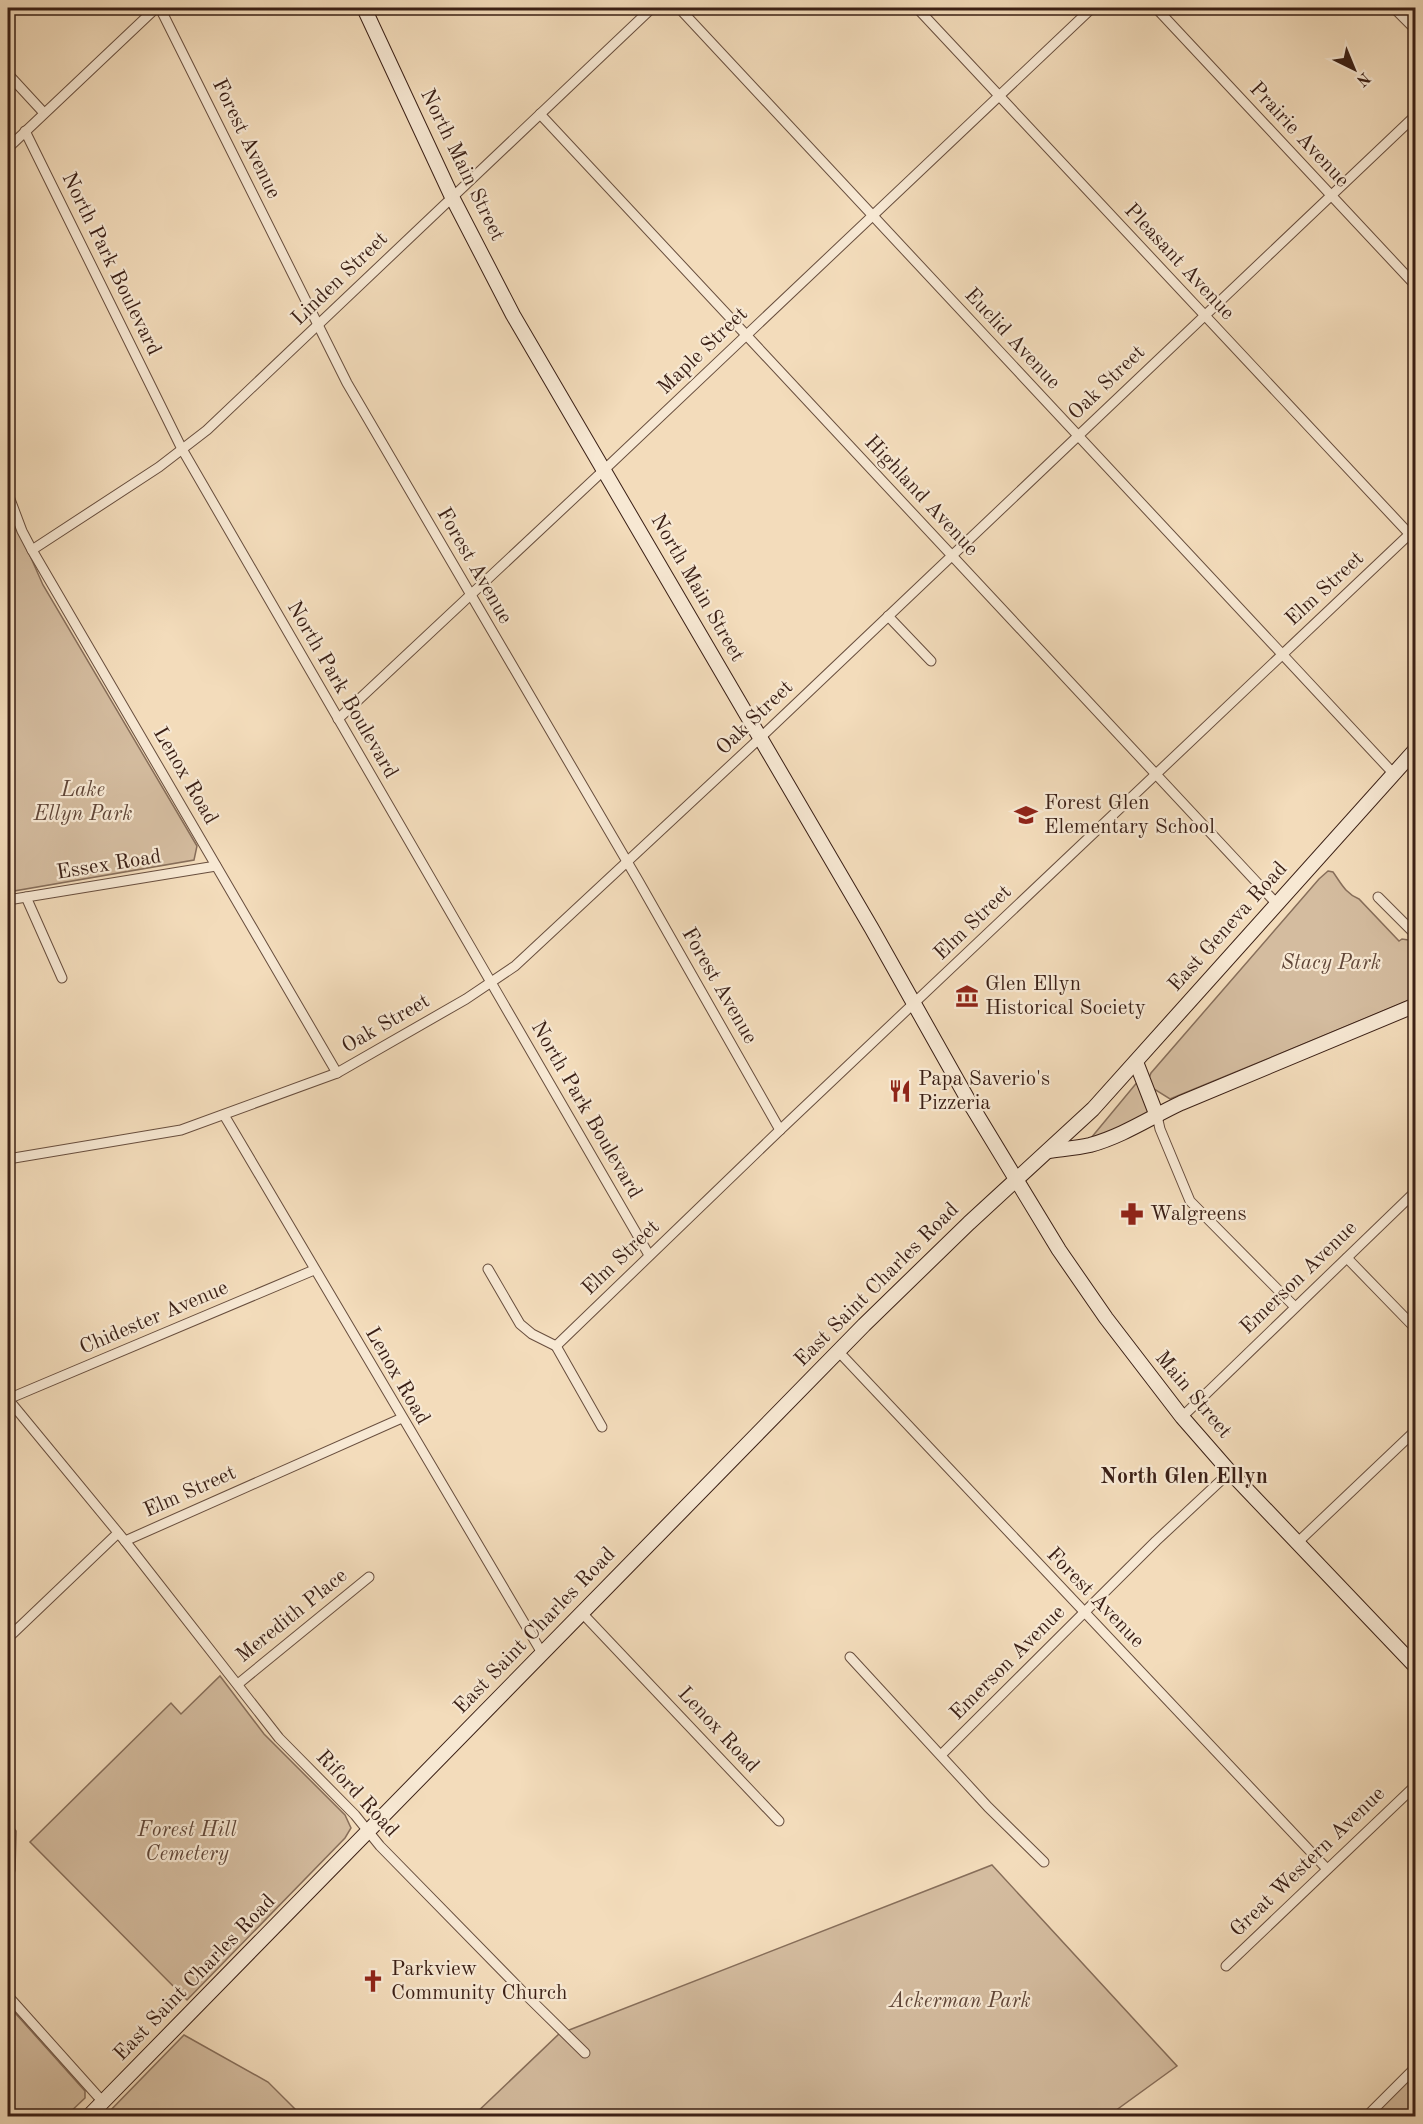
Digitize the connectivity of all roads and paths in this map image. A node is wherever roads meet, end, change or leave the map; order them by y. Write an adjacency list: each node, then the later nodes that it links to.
1 (158, 8): 12 (street); 22 (street, Forest Avenue)
2 (363, 8): 18 (street, North Main Street)
3 (652, 8): 13 (street, Linden Street)
4 (679, 8): 19 (street, Euclid Avenue)
5 (917, 8): 11 (street, Pleasant Avenue)
6 (1092, 8): 11 (street, Maple Street)
7 (1156, 8): 17 (street, Prairie Avenue)
8 (1394, 8): 9 (street)
9 (1416, 30)
10 (8, 75): 12 (street)
11 (999, 96): 19 (street, Maple Street); 21 (street, Pleasant Avenue)
12 (44, 113): 15 (street)
13 (540, 114): 18 (street, Linden Street); 23 (street, Highland Avenue)
14 (1416, 115): 17 (street, Oak Street)
15 (25, 131): 16 (street); 25 (street, North Park Boulevard)
16 (8, 148)
17 (1331, 196): 20 (street, Prairie Avenue); 21 (street, Oak Street)
18 (452, 197): 22 (street, Linden Street); 26 (street, North Main Street)
19 (872, 215): 23 (street, Maple Street); 24 (street, Euclid Avenue)
20 (1416, 286)
21 (1204, 316): 24 (street, Oak Street); 28 (street, Pleasant Avenue)
22 (318, 325): 25 (street, Linden Street); 31 (street, Forest Avenue)
23 (746, 335): 26 (street, Maple Street); 30 (street, Highland Avenue)
24 (1078, 436): 30 (street, Oak Street); 33 (street, Euclid Avenue)
25 (182, 449): 29 (street, Linden Street); 35 (street, North Park Boulevard)
26 (604, 470): 31 (street, Maple Street); 36 (street, North Main Street)
27 (8, 494): 29 (street, Lenox Road)
28 (1413, 534): 33 (street, Elm Street)
29 (32, 550): 41 (street, Lenox Road)
30 (952, 555): 32 (street, Oak Street); 38 (street, Highland Avenue)
31 (471, 595): 35 (street, Maple Street); 40 (street, Forest Avenue)
32 (888, 616): 34 (street); 36 (street, Oak Street)
33 (1282, 654): 38 (street, Elm Street); 39 (street, Euclid Avenue)
34 (931, 661)
35 (338, 719): 48 (street, North Park Boulevard)
36 (760, 738): 40 (street, Oak Street); 49 (street, North Main Street)
37 (1416, 748): 39 (street, East Geneva Road)
38 (1156, 773): 45 (street, Highland Avenue); 49 (street, Elm Street)
39 (1393, 773): 45 (street, East Geneva Road)
40 (627, 862): 48 (street, Oak Street); 55 (street, Forest Avenue)
41 (216, 866): 42 (street, Essex Road); 52 (street, Lenox Road)
42 (26, 897): 44 (street, Essex Road); 47 (street)
43 (1378, 897): 46 (street)
44 (8, 900)
45 (1276, 903): 51 (street, East Geneva Road)
46 (1416, 934)
47 (62, 978)
48 (491, 983): 52 (street, Oak Street); 60 (street, North Park Boulevard)
49 (914, 1004): 55 (street, Elm Street); 58 (street, North Main Street)
50 (1416, 1005): 54 (street)
51 (1136, 1062): 54 (street); 56 (street, East Geneva Road)
52 (337, 1073): 53 (street, Oak Street)
53 (224, 1115): 57 (street, Oak Street); 63 (street, Lenox Road)
54 (1157, 1116): 56 (street); 64 (street)
55 (780, 1130): 60 (street, Elm Street)
56 (1048, 1151): 58 (street, East Geneva Road)
57 (8, 1159)
58 (1016, 1179): 67 (street, East Saint Charles Road); 69 (street, Main Street)
59 (1416, 1191): 61 (street, Emerson Avenue)
60 (650, 1255): 66 (street, Elm Street)
61 (1347, 1258): 64 (street, Emerson Avenue); 65 (street)
62 (488, 1269): 66 (street)
63 (314, 1270): 68 (street, Chidester Avenue); 70 (street, Lenox Road)
64 (1295, 1307): 69 (street, Emerson Avenue)
65 (1416, 1329)
66 (556, 1346): 71 (street)
67 (838, 1351): 77 (street, Forest Avenue); 78 (street, East Saint Charles Road)
68 (8, 1399): 74 (street, Riford Road)
69 (1182, 1417): 73 (street, Main Street)
70 (402, 1418): 74 (street, Elm Street); 80 (street, Lenox Road)
71 (602, 1427)
72 (1416, 1430): 75 (street)
73 (1230, 1472): 75 (street, Main Street); 77 (street, Emerson Avenue)
74 (122, 1537): 79 (street, Elm Street); 83 (street, Riford Road)
75 (1297, 1543): 82 (street, Main Street)
76 (369, 1577): 83 (street, Meredith Place)
77 (1083, 1612): 84 (street, Emerson Avenue); 89 (street, Forest Avenue)
78 (582, 1613): 80 (street, East Saint Charles Road); 86 (street, Lenox Road)
79 (8, 1638)
80 (542, 1653): 87 (street, East Saint Charles Road)
81 (850, 1657): 84 (street)
82 (1416, 1667)
83 (238, 1684): 87 (street, Riford Road)
84 (941, 1755): 88 (street)
85 (1416, 1785): 89 (street, Great Western Avenue)
86 (779, 1821)
87 (368, 1832): 92 (street, Riford Road); 94 (street, East Saint Charles Road)
88 (1044, 1862)
89 (1327, 1869): 90 (street, Great Western Avenue)
90 (1226, 1966)
91 (8, 1996): 94 (street)
92 (585, 2053)
93 (1416, 2067): 96 (street)
94 (103, 2102): 95 (street, East Saint Charles Road)
95 (89, 2116)
96 (1367, 2116)

